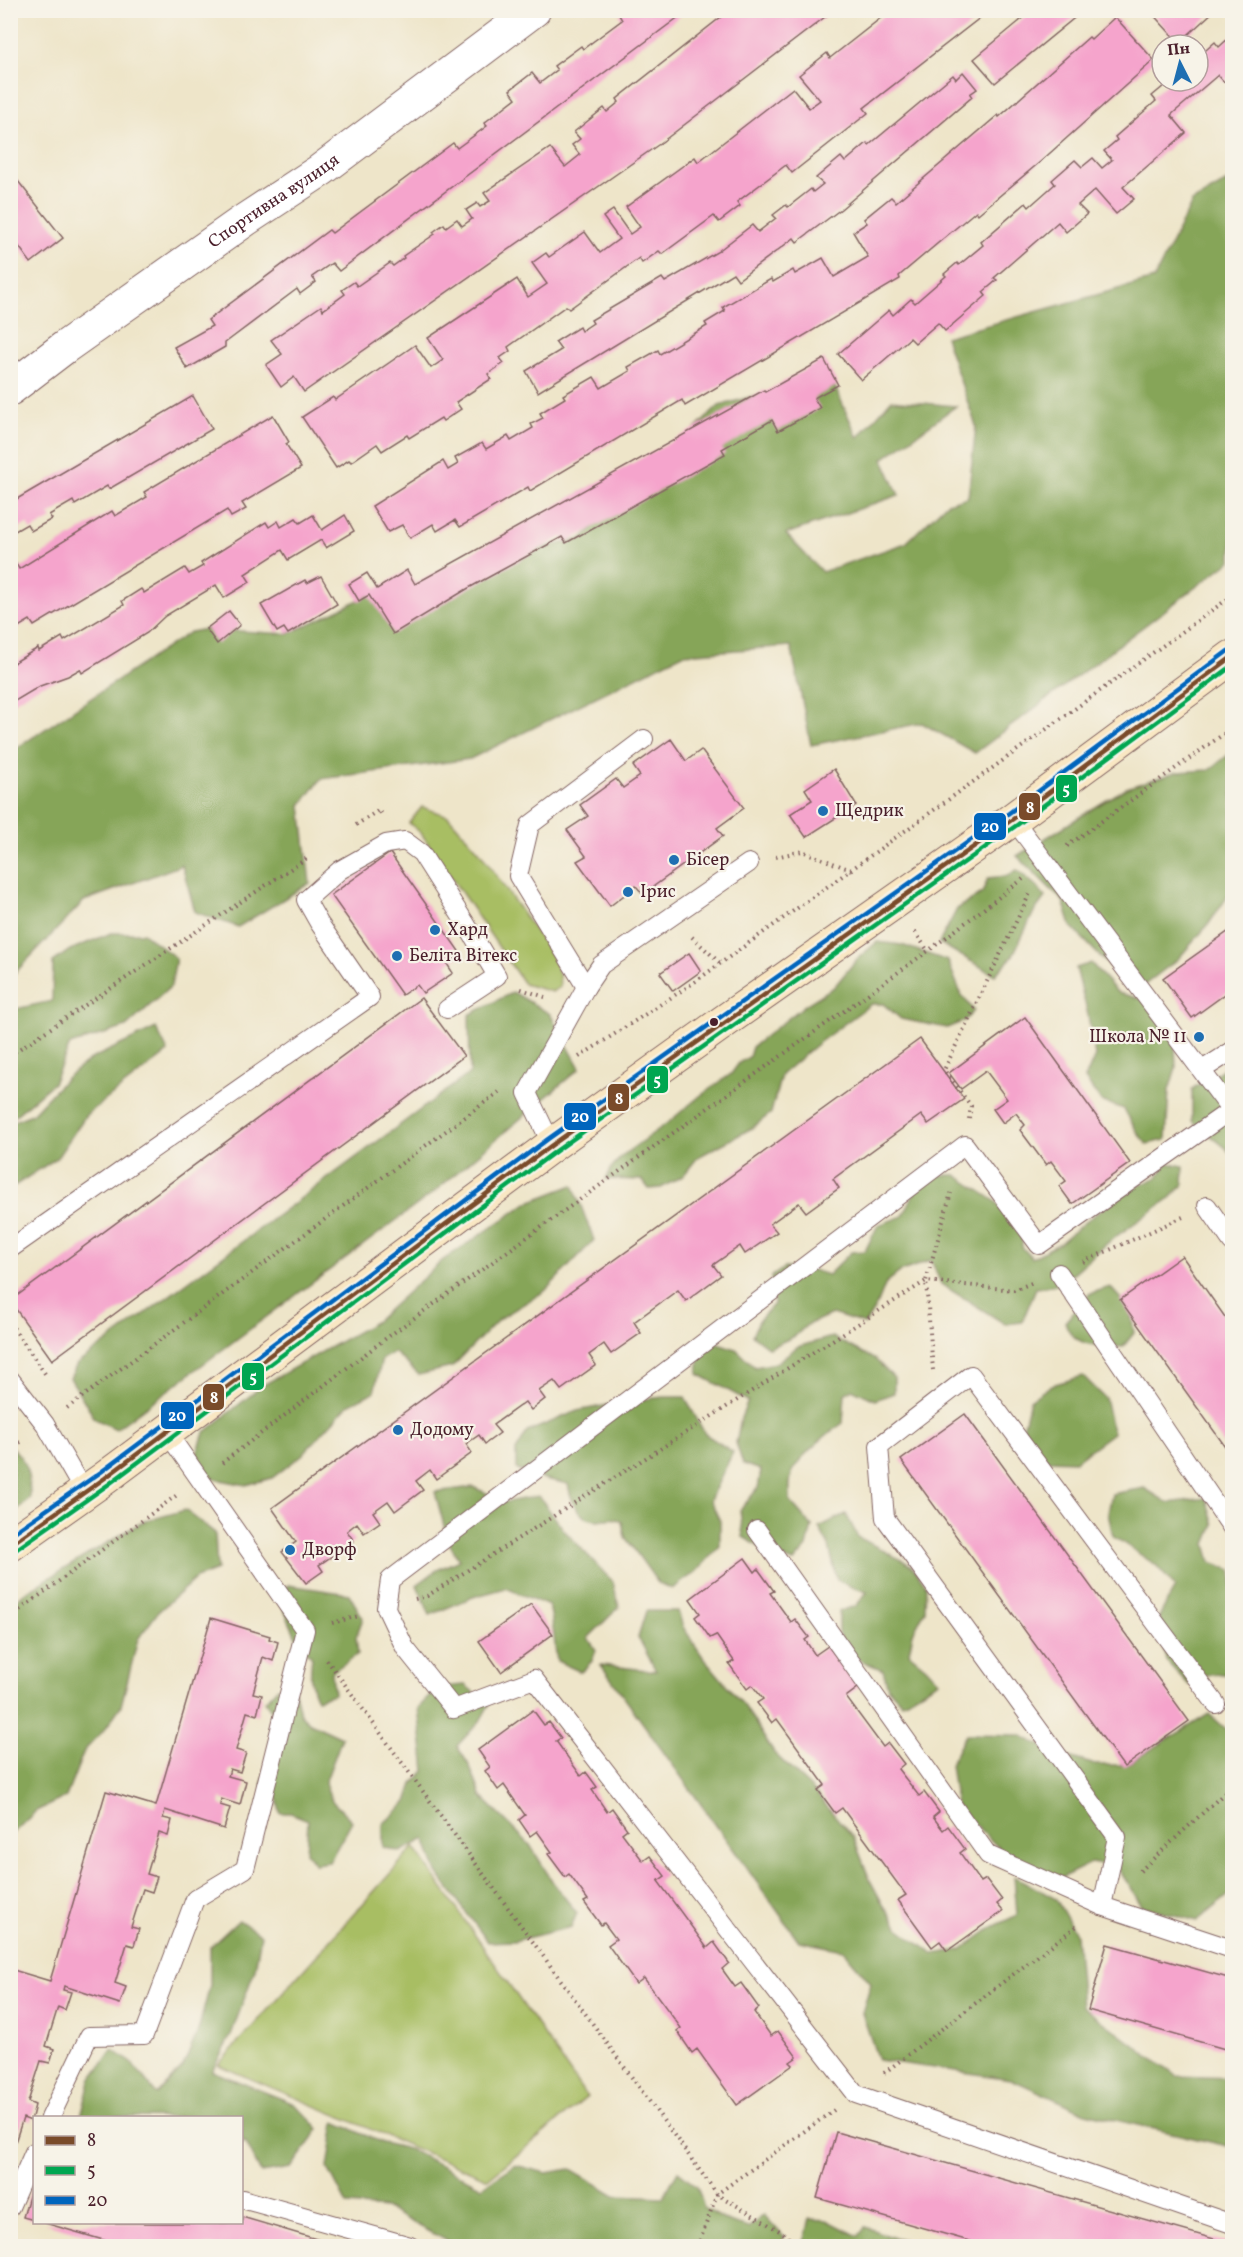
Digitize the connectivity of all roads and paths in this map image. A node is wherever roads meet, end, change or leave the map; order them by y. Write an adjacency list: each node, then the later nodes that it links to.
1 (534, 10): 2 (street, Спортивна вулиця)
2 (10, 389)
3 (1233, 596): 13 (path)
4 (1233, 657): 7 (main road)
5 (1233, 728): 11 (path)
6 (644, 739): 19 (lane)
7 (1013, 819): 11 (lane); 27 (main road)
8 (352, 828): 9 (path)
9 (405, 841): 18 (lane); 30 (lane)
10 (317, 851): 23 (path)
11 (1046, 861): 16 (path); 25 (lane)
12 (749, 863): 13 (path); 14 (lane)
13 (851, 870): 17 (path)
14 (671, 917): 17 (path); 19 (lane)
15 (909, 923): 16 (path)
16 (928, 951): 37 (path)
17 (720, 963): 24 (path)
18 (496, 976): 20 (path); 21 (lane)
19 (586, 987): 20 (lane)
20 (575, 1006): 24 (lane)
21 (447, 1009)
22 (1233, 1051): 25 (lane)
23 (10, 1055)
24 (547, 1057): 27 (lane)
25 (1202, 1070): 42 (lane)
26 (501, 1091): 34 (path)
27 (552, 1145): 35 (main road)
28 (1207, 1206): 29 (lane)
29 (1233, 1242)
30 (10, 1249)
31 (1059, 1273): 39 (lane)
32 (926, 1281): 42 (path)
33 (10, 1379): 34 (lane)
34 (45, 1424): 36 (path); 38 (lane)
35 (166, 1431): 37 (lane); 38 (main road)
36 (10, 1450)
37 (200, 1478): 43 (path); 44 (lane)
38 (84, 1492): 41 (main road)
39 (1233, 1528)
40 (758, 1530): 47 (lane)
41 (10, 1545)
42 (386, 1608): 44 (path); 49 (lane)
43 (10, 1617)
44 (305, 1630): 50 (lane); 52 (path)
45 (1216, 1704): 47 (lane)
46 (1233, 1786): 47 (path)
47 (1102, 1906): 48 (lane); 49 (path)
48 (1233, 1949)
49 (856, 2094): 52 (path); 55 (lane)
50 (52, 2116)
51 (33, 2154): 54 (lane)
52 (717, 2194): 57 (path); 58 (path)
53 (243, 2199): 56 (lane)
54 (10, 2207)
55 (1233, 2224)
56 (410, 2247)
57 (698, 2247)
58 (798, 2247)

